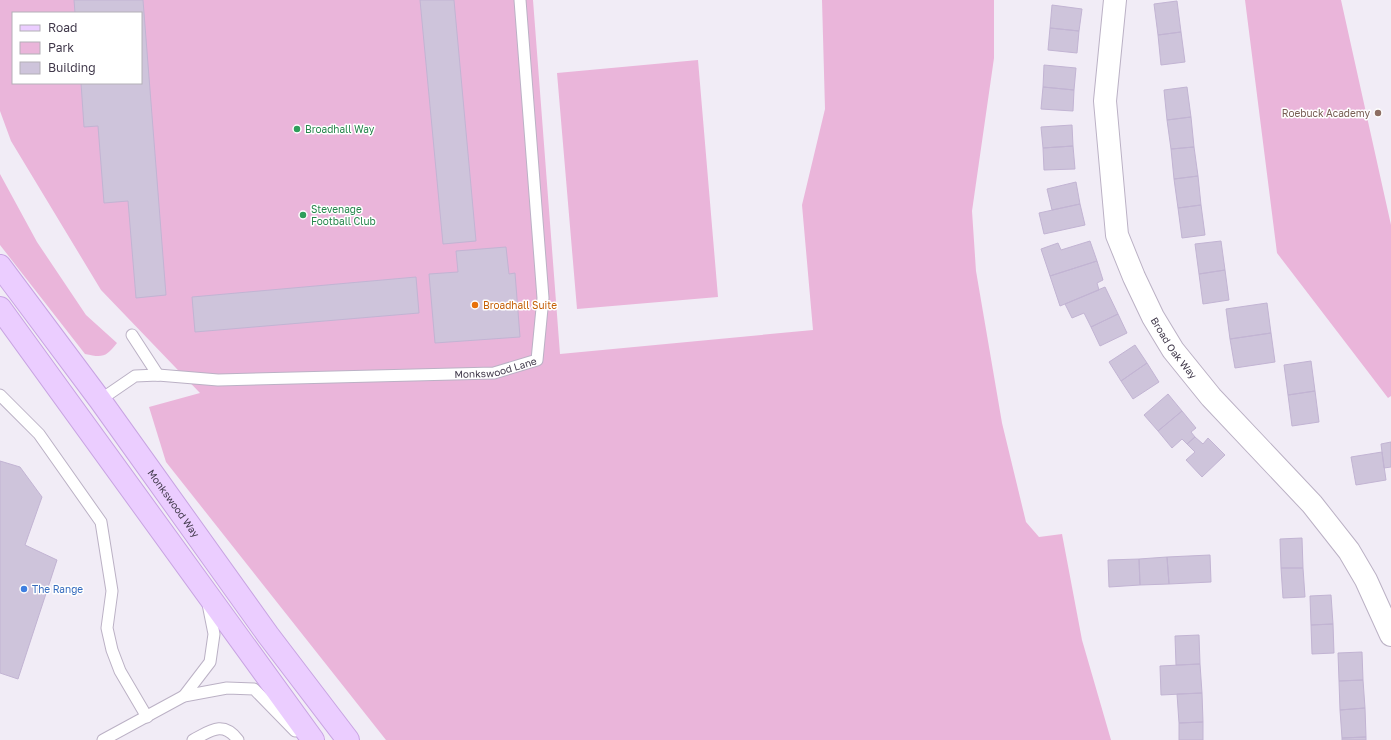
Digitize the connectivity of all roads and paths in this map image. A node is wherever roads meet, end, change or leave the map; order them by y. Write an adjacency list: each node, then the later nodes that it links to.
1 (520, 0): 6 (lane, Monkswood Lane)
2 (1115, 0): 10 (street, Broad Oak Way)
3 (0, 266): 8 (main road, Monkswood Way)
4 (0, 308): 9 (main road)
5 (132, 335): 6 (lane)
6 (158, 375): 8 (lane, Monkswood Lane)
7 (0, 395): 12 (lane)
8 (100, 400): 18 (main road, Monkswood Way)
9 (206, 593): 11 (lane); 17 (main road)
10 (1391, 634)
11 (184, 696): 12 (lane); 16 (lane)
12 (147, 717): 13 (lane)
13 (103, 740)
14 (193, 740): 15 (lane)
15 (238, 740)
16 (304, 740)
17 (313, 740)
18 (348, 740)

